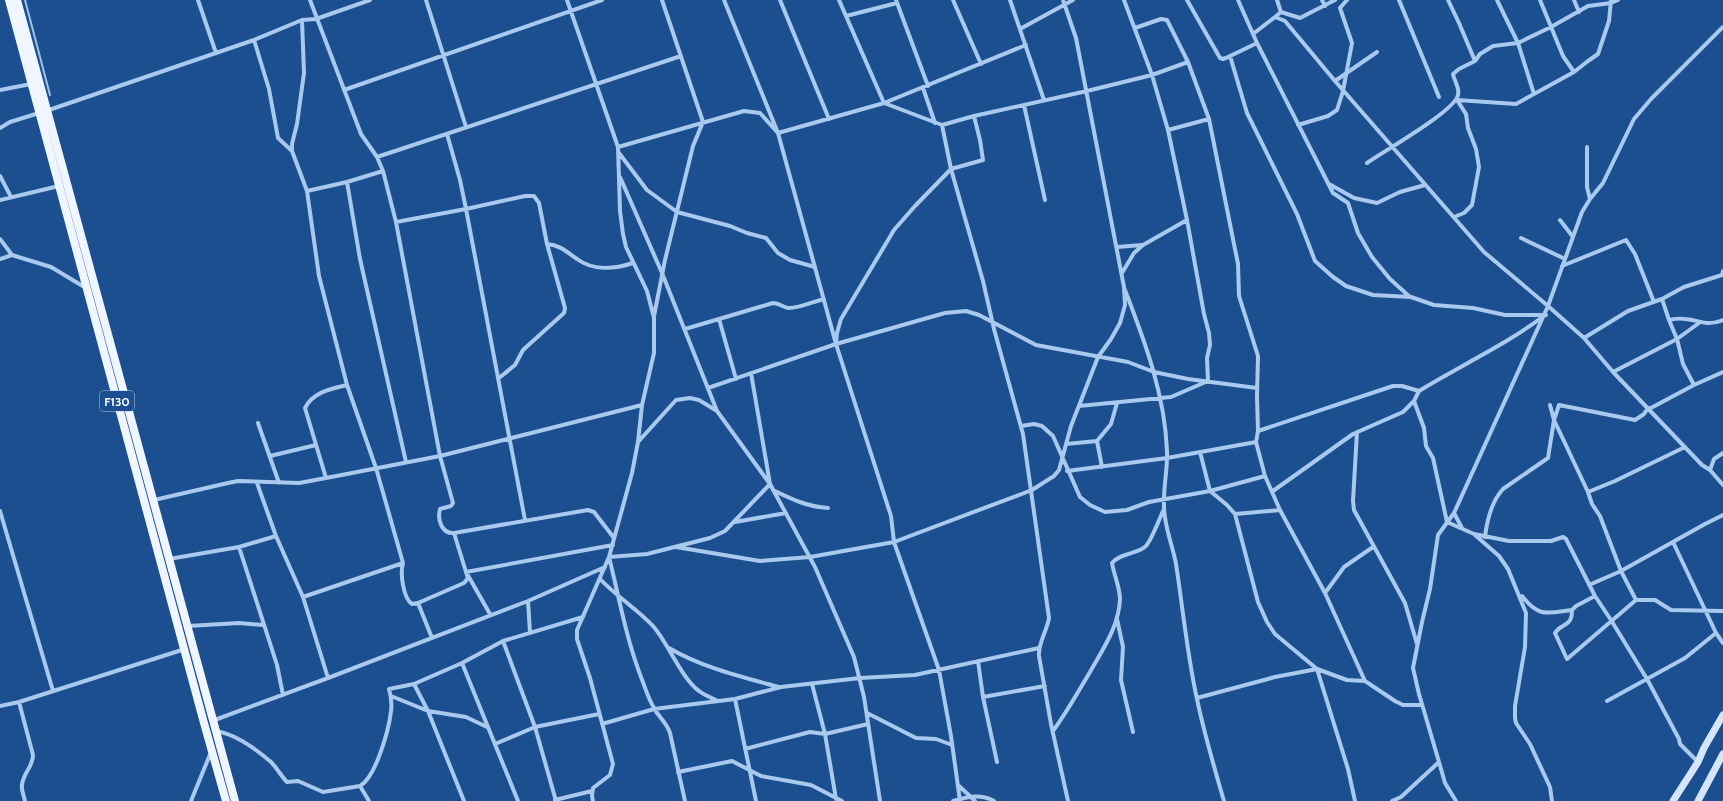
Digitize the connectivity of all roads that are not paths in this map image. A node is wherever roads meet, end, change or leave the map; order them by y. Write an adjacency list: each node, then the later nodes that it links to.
1 (9, 0): 62 (main road, F130)
2 (18, 0): 75 (main road, F130)
3 (198, 0): 50 (street)
4 (310, 0): 38 (street)
5 (370, 0): 38 (street)
6 (426, 0): 51 (street)
7 (568, 0): 33 (street)
8 (602, 0): 33 (street)
9 (662, 0): 52 (street)
10 (724, 0): 86 (street)
11 (780, 0): 77 (street)
12 (839, 0): 36 (street)
13 (954, 0): 56 (street)
14 (1010, 0): 43 (street)
15 (1073, 0): 31 (street)
16 (1124, 0): 42 (street)
17 (1187, 0): 53 (street)
18 (1238, 0): 44 (street)
19 (1277, 0): 34 (street)
20 (1322, 0): 32 (street)
21 (1334, 0): 32 (street)
22 (1347, 0): 58 (street)
23 (1399, 0): 70 (street)
24 (1448, 0): 54 (street)
25 (1497, 0): 47 (street)
26 (1540, 0): 40 (street)
27 (1574, 0): 35 (street)
28 (1618, 0): 29 (street)
29 (1611, 1): 35 (street); 57 (street)
30 (896, 2): 36 (street); 63 (street)
31 (1064, 2): 43 (street); 67 (street)
32 (1324, 6): 34 (street)
33 (571, 11): 51 (street); 61 (street)
34 (1281, 12): 37 (street)
35 (1579, 12): 40 (street)
36 (846, 16): 73 (street)
37 (1275, 16): 44 (street); 60 (street)
38 (316, 19): 39 (street); 66 (street)
39 (302, 20): 45 (street); 91 (street)
40 (1551, 27): 47 (street); 57 (street)
41 (1723, 27): 105 (street)
42 (1135, 28): 55 (street); 59 (street)
43 (1020, 29): 48 (street)
44 (1253, 34): 46 (street)
45 (254, 40): 50 (street); 91 (street)
46 (1257, 43): 53 (street); 82 (street)
47 (1518, 43): 54 (street); 69 (street)
48 (1026, 45): 56 (street); 71 (street)
49 (1377, 52): 58 (street)
50 (216, 53): 75 (street)
51 (443, 55): 66 (street); 83 (street)
52 (681, 56): 61 (street); 79 (street)
53 (1230, 56): 131 (street)
54 (1475, 61): 72 (street)
55 (1188, 62): 59 (street); 78 (street)
56 (981, 64): 63 (street)
57 (1574, 72): 69 (street)
58 (1346, 74): 60 (street); 68 (street)
59 (1152, 75): 67 (street); 85 (street)
60 (1334, 81): 68 (street)
61 (596, 83): 83 (street); 89 (street)
62 (32, 84): 65 (street); 75 (main road, F130)
63 (928, 86): 64 (street)
64 (923, 88): 73 (street); 80 (street)
65 (0, 90)
66 (344, 90): 93 (street)
67 (1087, 91): 71 (street); 119 (street)
68 (1343, 91): 82 (street); 88 (street)
69 (1534, 94): 72 (street)
70 (1438, 97)
71 (1044, 100): 74 (street)
72 (1457, 100): 88 (street); 110 (street)
73 (884, 103): 77 (street); 80 (street)
74 (1024, 105): 76 (street); 107 (street)
75 (43, 112): 84 (street); 102 (main road, F130); 202 (main road, F130)
76 (974, 116): 81 (street); 95 (street)
77 (829, 119): 86 (street)
78 (1209, 119): 85 (street); 158 (street)
79 (703, 122): 86 (street); 89 (street); 109 (street)
80 (935, 123): 81 (street)
81 (942, 125): 95 (street)
82 (1298, 125): 100 (street)
83 (466, 127): 87 (street)
84 (0, 128)
85 (1168, 130): 111 (street)
86 (778, 133): 124 (street)
87 (446, 134): 93 (street); 108 (street)
88 (1391, 146): 94 (street); 101 (street)
89 (618, 147): 92 (street)
90 (1587, 147): 105 (street)
91 (292, 151): 103 (street)
92 (618, 152): 97 (street); 109 (street)
93 (377, 157): 96 (street)
94 (1367, 163)
95 (951, 169): 141 (street); 146 (street)
96 (383, 171): 99 (street); 113 (street)
97 (619, 174): 123 (street); 127 (street)
98 (0, 176): 104 (street)
99 (347, 182): 103 (street); 186 (street)
100 (1328, 183): 101 (street); 131 (street)
101 (1425, 184): 110 (street)
102 (59, 186): 104 (street); 130 (main road, F130)
103 (307, 191): 155 (street)
104 (11, 196): 106 (street)
105 (1590, 199): 114 (street)
106 (0, 200)
107 (1045, 200)
108 (466, 209): 113 (street); 117 (street); 152 (street)
109 (677, 212): 124 (street); 127 (street)
110 (1454, 217): 135 (street)
111 (1187, 220): 118 (street); 154 (street)
112 (1560, 220): 114 (street)
113 (396, 222): 183 (street)
114 (1573, 237): 122 (street)
115 (1521, 238): 122 (street)
116 (0, 239): 120 (street)
117 (547, 244): 123 (street); 152 (street)
118 (1143, 245): 119 (street); 128 (street)
119 (1117, 247): 128 (street)
120 (12, 255): 121 (street); 130 (street)
121 (0, 259)
122 (1565, 259): 125 (street)
123 (633, 263): 137 (street)
124 (815, 266): 132 (street)
125 (1562, 266): 134 (street); 135 (street)
126 (1723, 271): 133 (street)
127 (662, 273): 137 (street); 143 (street)
128 (1122, 273): 129 (street)
129 (1124, 287): 147 (street); 148 (street)
130 (86, 288): 262 (main road, F130)
131 (1411, 297): 136 (street)
132 (824, 299): 138 (street); 146 (street)
133 (1662, 299): 134 (street); 139 (street)
134 (1654, 302): 144 (street)
135 (1548, 306): 136 (street); 144 (street)
136 (1546, 315): 159 (street); 209 (street)
137 (654, 318): 163 (street)
138 (718, 319): 143 (street); 153 (street)
139 (1668, 320): 142 (street); 145 (street)
140 (1723, 320): 142 (street)
141 (993, 322): 146 (street); 147 (street); 170 (street)
142 (1699, 323): 145 (street)
143 (685, 329): 157 (street)
144 (1584, 338): 149 (street)
145 (1677, 340): 149 (street); 156 (street)
146 (836, 344): 151 (street); 222 (street)
147 (1098, 357): 148 (street); 165 (street)
148 (1154, 372): 154 (street); 160 (street)
149 (1613, 372): 166 (street)
150 (1723, 372): 156 (street)
151 (750, 374): 153 (street); 195 (street)
152 (499, 378): 173 (street)
153 (736, 378): 157 (street)
154 (1208, 381): 158 (street); 160 (street)
155 (347, 385): 178 (street); 188 (street)
156 (1694, 385): 166 (street)
157 (708, 388): 167 (street)
158 (1257, 388): 171 (street)
159 (1419, 391): 161 (street); 171 (street)
160 (1160, 398): 162 (street); 185 (street)
161 (1414, 400): 172 (street); 214 (street)
162 (1117, 403): 165 (street); 174 (street)
163 (642, 405): 173 (street); 175 (street)
164 (1550, 405): 168 (street)
165 (1079, 406): 177 (street)
166 (1648, 408): 168 (street); 179 (street)
167 (717, 411): 175 (street); 195 (street)
168 (1554, 420): 201 (street); 220 (street)
169 (258, 423): 182 (street)
170 (1021, 426): 184 (street); 198 (street)
171 (1258, 431): 176 (street)
172 (1357, 432): 199 (street); 227 (street)
173 (510, 440): 183 (street); 212 (street)
174 (1097, 441): 177 (street); 187 (street)
175 (638, 442): 221 (street)
176 (1256, 442): 180 (street); 191 (street)
177 (1066, 444): 184 (street)
178 (316, 445): 182 (street); 192 (street)
179 (1685, 447): 189 (street); 201 (street)
180 (1200, 452): 185 (street); 200 (street)
181 (1723, 453): 189 (street)
182 (270, 456): 193 (street)
183 (440, 456): 186 (street); 217 (street)
184 (1063, 458): 190 (street); 198 (street)
185 (1167, 458): 187 (street); 203 (street)
186 (406, 462): 188 (street)
187 (1102, 466): 190 (street)
188 (376, 468): 192 (street); 231 (street)
189 (1710, 470): 196 (street)
190 (1067, 471): 203 (street)
191 (1265, 476): 199 (street); 200 (street)
192 (326, 478): 193 (street)
193 (279, 482): 194 (street)
194 (257, 483): 202 (street); 219 (street)
195 (770, 484): 197 (street); 213 (street)
196 (1723, 485)
197 (773, 490): 204 (street); 208 (street)
198 (1032, 490): 222 (street); 261 (street)
199 (1273, 490): 206 (street)
200 (1210, 491): 203 (street); 210 (street)
201 (1588, 492): 233 (street)
202 (154, 500): 230 (main road, F130)
203 (1163, 500): 205 (street)
204 (828, 508)
205 (1164, 510): 250 (street); 279 (street)
206 (1280, 510): 210 (street); 237 (street)
207 (0, 511): 215 (street)
208 (786, 513): 213 (street); 229 (street)
209 (1454, 513): 214 (street); 216 (street)
210 (1235, 514): 265 (street)
211 (1723, 516): 223 (street)
212 (525, 520): 217 (street); 221 (street)
213 (735, 522): 226 (street)
214 (1447, 522): 216 (street); 259 (street)
215 (2, 523): 275 (street)
216 (1462, 528): 218 (street)
217 (454, 533): 234 (street)
218 (1474, 534): 220 (street); 238 (street)
219 (276, 536): 225 (street); 240 (street)
220 (1485, 537): 236 (street)
221 (614, 538): 224 (street)
222 (894, 542): 229 (street); 266 (street)
223 (1674, 542): 233 (street); 246 (street)
224 (613, 545): 228 (street); 234 (street)
225 (239, 547): 230 (street); 252 (street)
226 (676, 547): 228 (street); 229 (street)
227 (1373, 547): 237 (street); 259 (street)
228 (609, 557): 232 (street); 241 (street)
229 (810, 557): 268 (street)
230 (169, 559): 253 (main road, F130)
231 (403, 563): 240 (street); 244 (street)
232 (605, 567): 235 (street); 243 (street)
233 (1621, 571): 236 (street); 242 (street)
234 (466, 572): 244 (street); 248 (street)
235 (600, 579): 241 (street); 249 (street)
236 (1589, 585): 239 (street)
237 (1325, 593): 270 (street)
238 (1519, 593): 245 (street); 338 (street)
239 (1595, 596): 245 (street); 251 (street)
240 (303, 597): 267 (street)
241 (620, 598): 260 (street); 286 (street)
242 (1636, 600): 246 (street); 251 (street)
243 (528, 601): 248 (street); 254 (street)
244 (418, 603): 256 (street)
245 (1572, 610): 251 (street)
246 (1706, 611): 247 (street); 255 (street)
247 (1723, 611)
248 (490, 614): 256 (street)
249 (583, 617): 254 (street); 289 (street)
250 (1117, 618): 298 (street); 299 (street)
251 (1611, 620): 269 (street)
252 (263, 625): 253 (street); 276 (street)
253 (187, 626): 291 (main road, F130)
254 (530, 632): 257 (street)
255 (1716, 633): 258 (street); 269 (street)
256 (432, 638): 267 (street)
257 (503, 641): 264 (street); 296 (street)
258 (1723, 643)
259 (1417, 645): 284 (street)
260 (669, 648): 274 (street); 283 (street)
261 (1039, 648): 263 (street); 273 (street)
262 (185, 649): 275 (street); 292 (main road, F130)
263 (978, 662): 266 (street); 278 (street)
264 (462, 663): 271 (street); 295 (street)
265 (1316, 668): 270 (street); 279 (street); 335 (street)
266 (939, 670): 268 (street); 302 (street)
267 (328, 678): 276 (street)
268 (860, 678): 272 (street); 288 (street)
269 (1647, 679): 281 (street); 308 (street)
270 (1365, 681): 284 (street)
271 (414, 684): 277 (street); 287 (street)
272 (812, 684): 274 (street); 300 (street)
273 (1045, 686): 278 (street); 298 (street)
274 (781, 687): 280 (street)
275 (54, 691): 282 (street)
276 (283, 695): 291 (street)
277 (391, 696): 287 (street); 312 (street)
278 (983, 697): 306 (street)
279 (1197, 698): 334 (street)
280 (735, 699): 283 (street); 303 (street)
281 (1607, 700)
282 (19, 702): 285 (street); 318 (street)
283 (718, 702): 286 (street)
284 (1422, 705): 307 (street)
285 (0, 706)
286 (654, 710): 293 (street); 310 (street)
287 (428, 711): 295 (street); 323 (street)
288 (867, 713): 294 (street); 302 (street)
289 (599, 714): 293 (street); 296 (street)
290 (1723, 715): 308 (street)
291 (213, 721): 292 (street); 297 (main road, F130)
292 (204, 723): 304 (main road, F130)
293 (602, 724): 313 (street)
294 (868, 724): 300 (street); 329 (street)
295 (487, 727): 301 (street)
296 (535, 727): 301 (street); 315 (street)
297 (215, 731): 312 (street); 321 (main road, F130)
298 (1053, 731): 333 (street)
299 (1133, 732)
300 (825, 734): 303 (street); 316 (street)
301 (495, 744): 324 (street)
302 (952, 745): 311 (street)
303 (746, 749): 309 (street)
304 (211, 750): 319 (street); 320 (main road, F130)
305 (1723, 754): 340 (street)
306 (997, 762)
307 (1439, 762): 336 (street); 337 (street)
308 (1698, 762): 339 (street)
309 (750, 771): 310 (street); 316 (street); 327 (street)
310 (678, 772): 326 (street)
311 (958, 785): 314 (street); 317 (street)
312 (360, 786): 322 (street)
313 (592, 791): 315 (street); 325 (street)
314 (971, 797): 317 (street); 331 (street); 332 (street)
315 (556, 800)
316 (837, 800): 328 (street)
317 (960, 800): 330 (street)
318 (25, 801)
319 (191, 801)
320 (226, 801)
321 (235, 801)
322 (369, 801)
323 (464, 801)
324 (518, 801)
325 (593, 801)
326 (685, 801)
327 (756, 801)
328 (842, 801)
329 (880, 801)
330 (953, 801)
331 (975, 801)
332 (994, 801)
333 (1068, 801)
334 (1224, 801)
335 (1354, 801)
336 (1392, 801)
337 (1456, 801)
338 (1552, 801)
339 (1673, 801)
340 (1698, 801)

